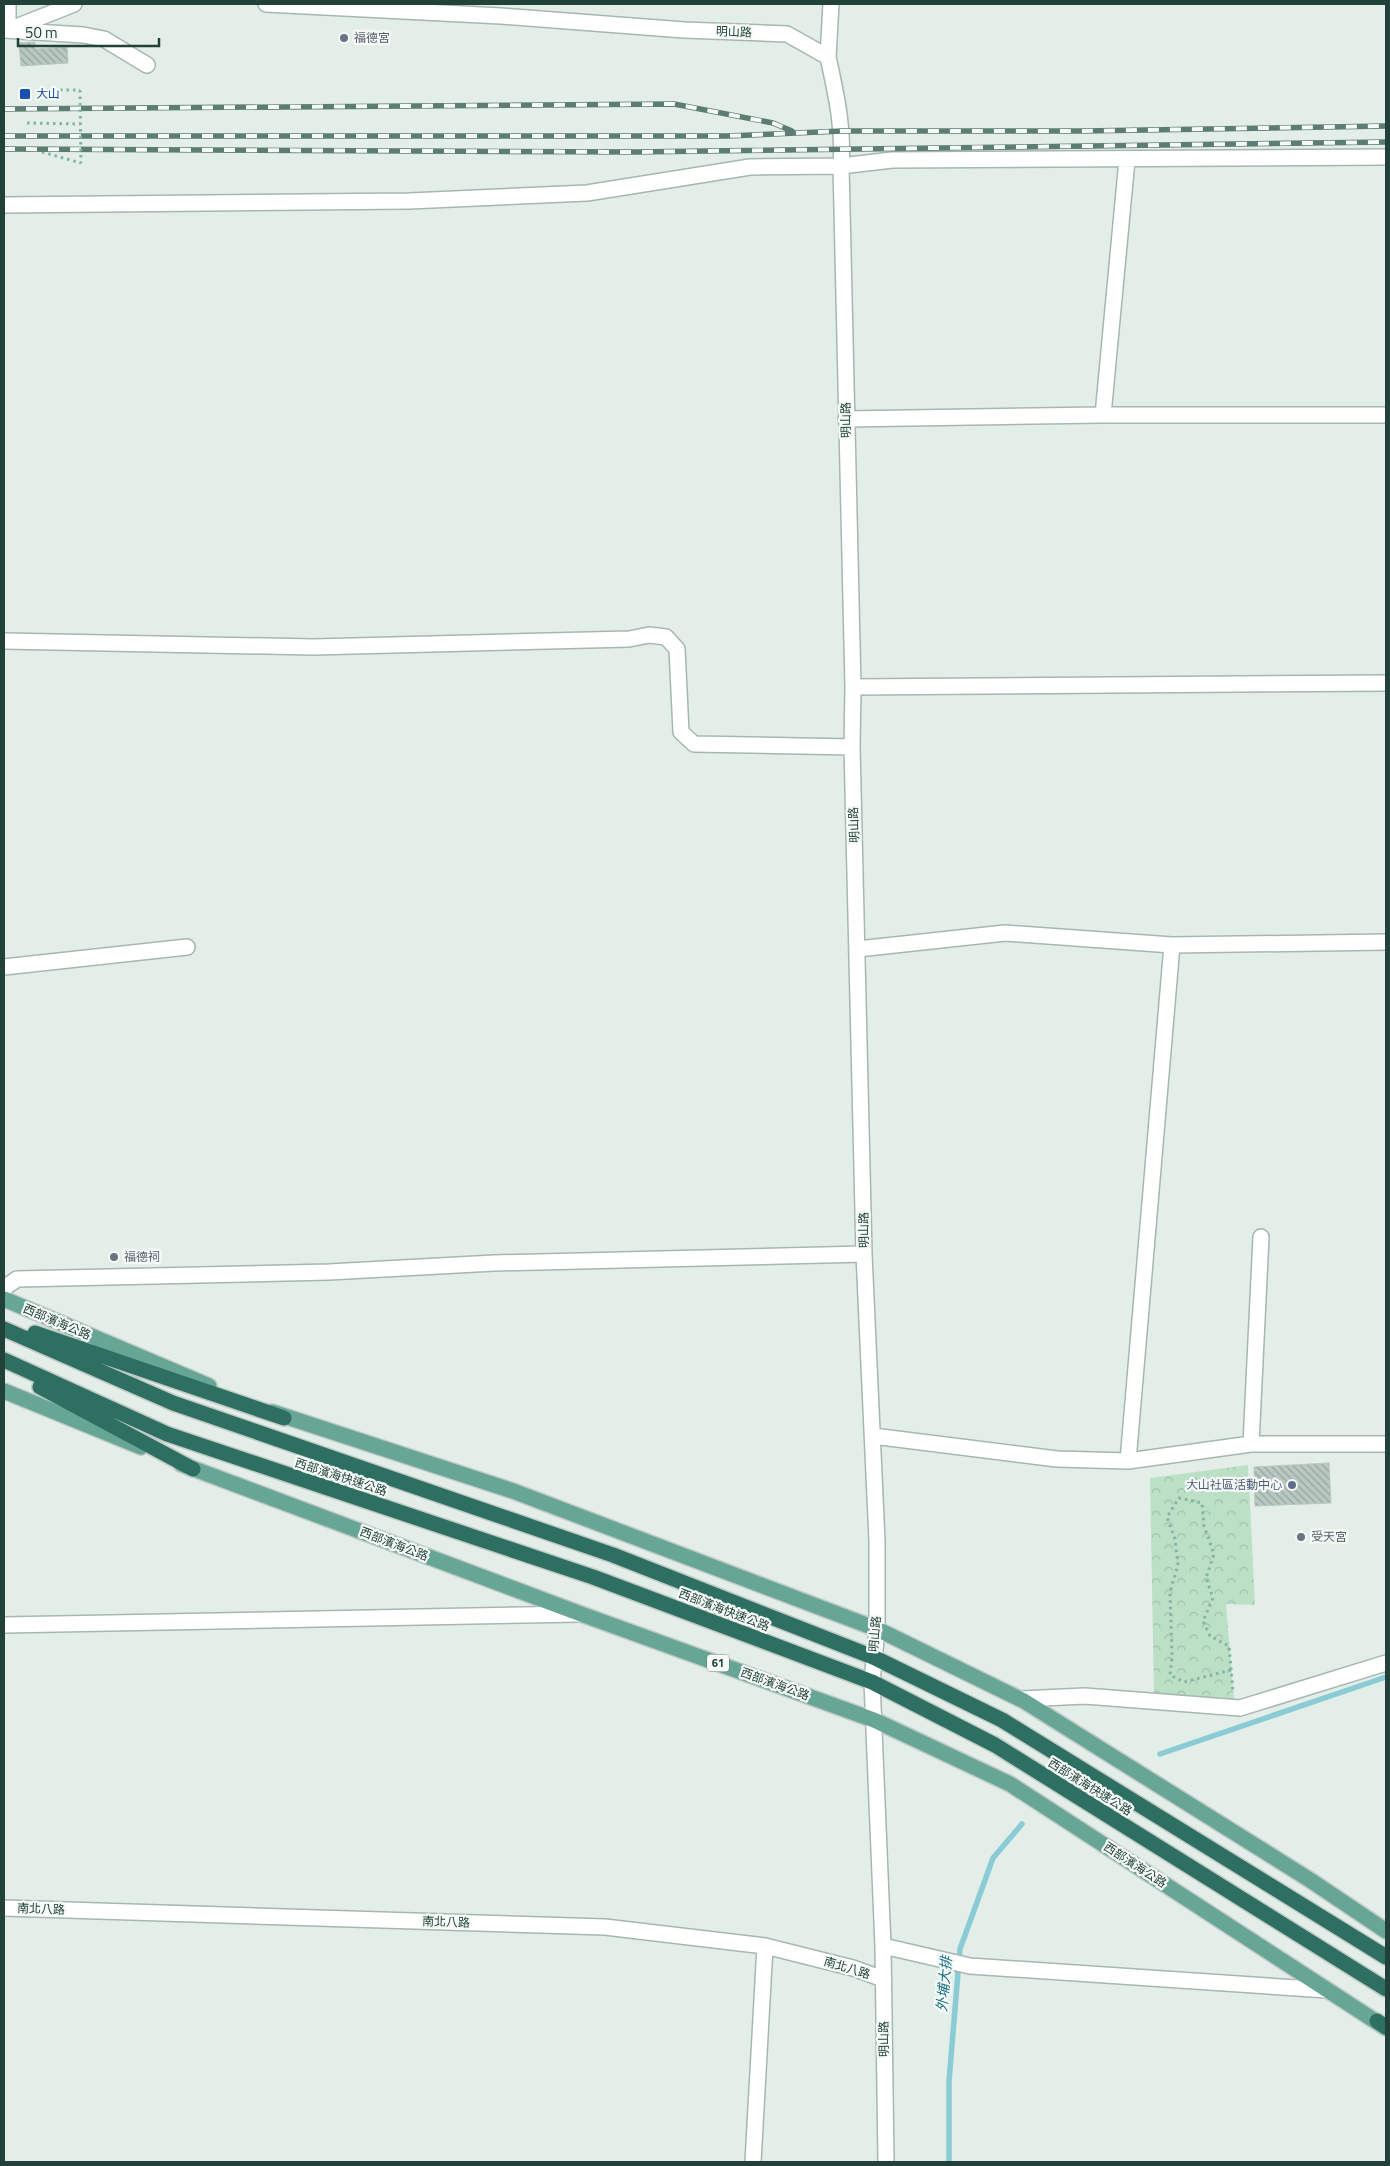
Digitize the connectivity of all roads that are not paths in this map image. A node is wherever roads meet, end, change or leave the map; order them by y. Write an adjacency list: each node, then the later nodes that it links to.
1 (8, 4): 5 (street)
2 (74, 4): 5 (street)
3 (266, 4): 6 (street, 明山路)
4 (831, 4): 6 (street)
5 (6, 30): 7 (street)
6 (828, 57): 10 (street, 明山路)
7 (147, 65)
8 (1386, 157): 9 (street)
9 (1126, 160): 10 (street); 13 (street)
10 (841, 166): 11 (street); 14 (street, 明山路)
11 (4, 205)
12 (1386, 414): 13 (street)
13 (1103, 415): 14 (street)
14 (846, 419): 17 (street, 明山路)
15 (4, 641): 18 (street)
16 (1386, 683): 17 (street)
17 (853, 687): 18 (street, 明山路)
18 (852, 747): 22 (street, 明山路)
19 (1386, 942): 20 (street)
20 (1172, 945): 22 (street); 38 (street)
21 (187, 947): 23 (street)
22 (858, 949): 25 (street, 明山路)
23 (4, 967)
24 (1261, 1236): 36 (street)
25 (864, 1254): 26 (street); 35 (street, 明山路)
26 (10, 1276): 27 (street)
27 (4, 1288)
28 (4, 1299): 34 (main road, 西部濱海公路)
29 (4, 1322): 34 (highway)
30 (4, 1329): 43 (highway, 西部濱海快速公路)
31 (4, 1360): 45 (highway, 西部濱海快速公路)
32 (4, 1368): 39 (highway)
33 (4, 1391): 39 (main road, 西部濱海公路 / 61)
34 (284, 1418): 42 (main road, 西部濱海公路)
35 (873, 1436): 38 (street); 42 (street, 明山路)
36 (1251, 1444): 37 (street); 38 (street)
37 (1386, 1444)
38 (1128, 1461)
39 (193, 1469): 40 (main road, 西部濱海公路 / 61)
40 (581, 1614): 41 (street); 47 (main road, 西部濱海公路 / 61)
41 (4, 1625)
42 (877, 1630): 43 (street, 明山路); 46 (main road, 西部濱海公路)
43 (873, 1657): 45 (street, 明山路); 52 (highway, 西部濱海快速公路)
44 (1386, 1663): 46 (street)
45 (872, 1682): 47 (street, 明山路); 54 (highway, 西部濱海快速公路)
46 (1022, 1699): 49 (main road, 西部濱海公路)
47 (874, 1720): 51 (street, 明山路); 55 (main road, 西部濱海公路 / 61)
48 (4, 1908): 50 (street, 南北八路)
49 (1386, 1931)
50 (765, 1946): 53 (street, 南北八路); 57 (street)
51 (882, 1946): 53 (street, 明山路); 55 (street)
52 (1386, 1957)
53 (883, 1979): 58 (street, 明山路)
54 (1386, 1989)
55 (1327, 1990): 56 (main road, 西部濱海公路 / 61)
56 (1383, 2025)
57 (753, 2162)
58 (886, 2162)

